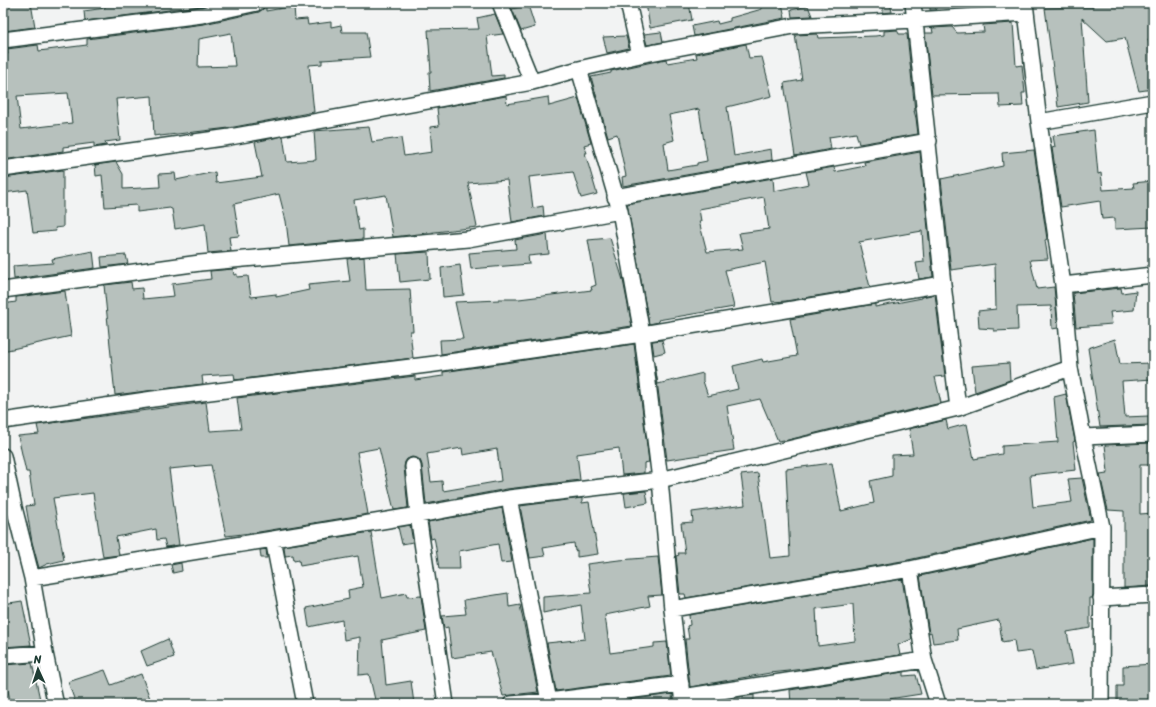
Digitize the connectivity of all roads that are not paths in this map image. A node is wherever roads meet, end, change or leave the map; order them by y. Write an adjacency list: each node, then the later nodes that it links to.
1 (257, 3): 7 (street)
2 (500, 3): 10 (street)
3 (628, 3): 8 (street)
4 (913, 3): 6 (street)
5 (1025, 8): 6 (street); 12 (street)
6 (915, 20): 8 (street); 13 (street)
7 (3, 40)
8 (640, 55): 9 (street)
9 (579, 69): 10 (street); 15 (street)
10 (532, 82): 14 (street)
11 (1153, 102): 12 (street)
12 (1040, 122): 18 (street)
13 (928, 141): 15 (street); 17 (street)
14 (3, 169)
15 (618, 204): 19 (street); 20 (street)
16 (1153, 275): 18 (street)
17 (944, 284): 20 (street); 22 (street)
18 (1063, 285): 21 (street)
19 (3, 290)
20 (642, 334): 23 (street); 28 (street)
21 (1070, 368): 22 (street); 25 (street)
22 (958, 408): 28 (street)
23 (3, 421)
24 (1153, 434): 25 (street)
25 (1083, 437): 32 (street)
26 (3, 456): 30 (street)
27 (413, 466): 31 (street)
28 (660, 480): 29 (street); 38 (street)
29 (509, 498): 31 (street); 43 (street)
30 (8, 507): 35 (street)
31 (418, 515): 33 (street); 46 (street)
32 (1102, 527): 34 (street); 37 (street)
33 (273, 539): 35 (street); 45 (street)
34 (910, 569): 38 (street); 41 (street)
35 (32, 578): 39 (street)
36 (1153, 595): 37 (street)
37 (1101, 598): 49 (street)
38 (672, 609): 42 (street)
39 (45, 653): 40 (street); 44 (street)
40 (3, 656)
41 (924, 660): 42 (street); 48 (street)
42 (682, 695): 43 (street)
43 (549, 701): 47 (street)
44 (57, 704)
45 (306, 704)
46 (446, 704)
47 (511, 704)
48 (938, 704)
49 (1100, 704)

